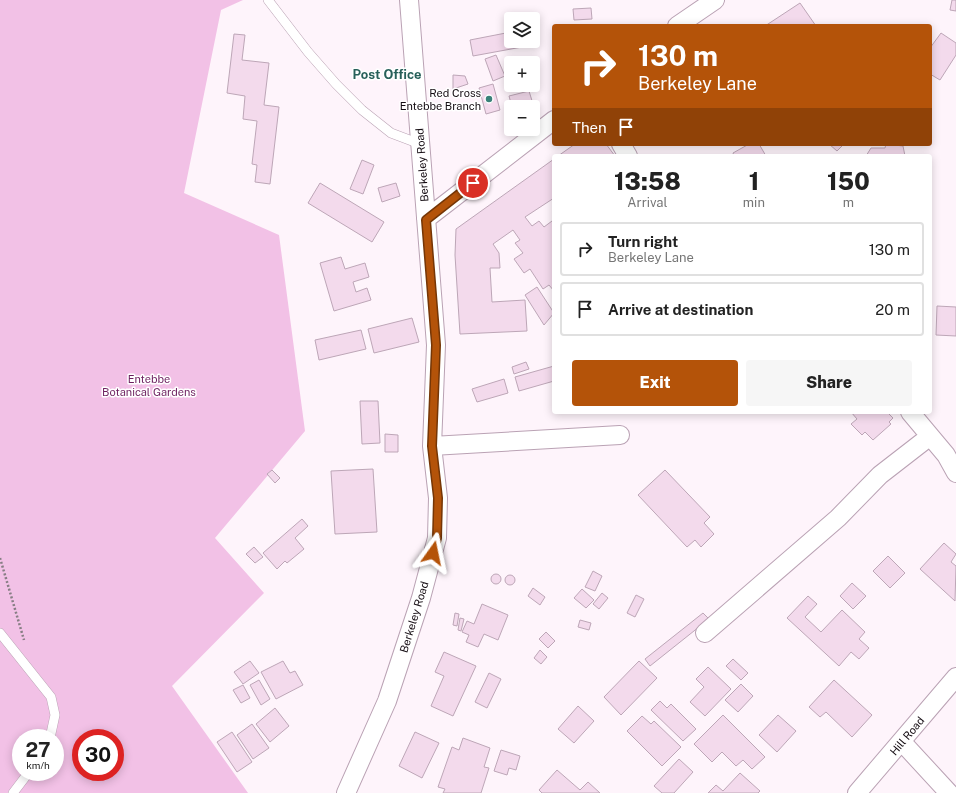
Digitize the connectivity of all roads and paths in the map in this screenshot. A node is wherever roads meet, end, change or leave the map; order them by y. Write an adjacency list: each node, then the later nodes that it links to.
1 (268, 0): 6 (lane)
2 (410, 0): 6 (street, Berkeley Road)
3 (715, 0): 4 (street)
4 (680, 24)
5 (552, 122): 7 (street)
6 (420, 144): 7 (street, Berkeley Road)
7 (426, 220): 11 (street, Berkeley Road)
8 (912, 414): 10 (street)
9 (620, 435): 11 (street)
10 (929, 436): 12 (street); 15 (street)
11 (432, 446): 22 (street, Berkeley Road)
12 (956, 474)
13 (0, 558): 16 (path)
14 (0, 632): 18 (lane)
15 (705, 633)
16 (26, 646)
17 (956, 677): 19 (street, Hill Road)
18 (52, 729)
19 (902, 742): 23 (street, Hill Road); 24 (street)
20 (22, 781): 21 (lane)
21 (13, 793)
22 (346, 793)
23 (857, 793)
24 (949, 793)

